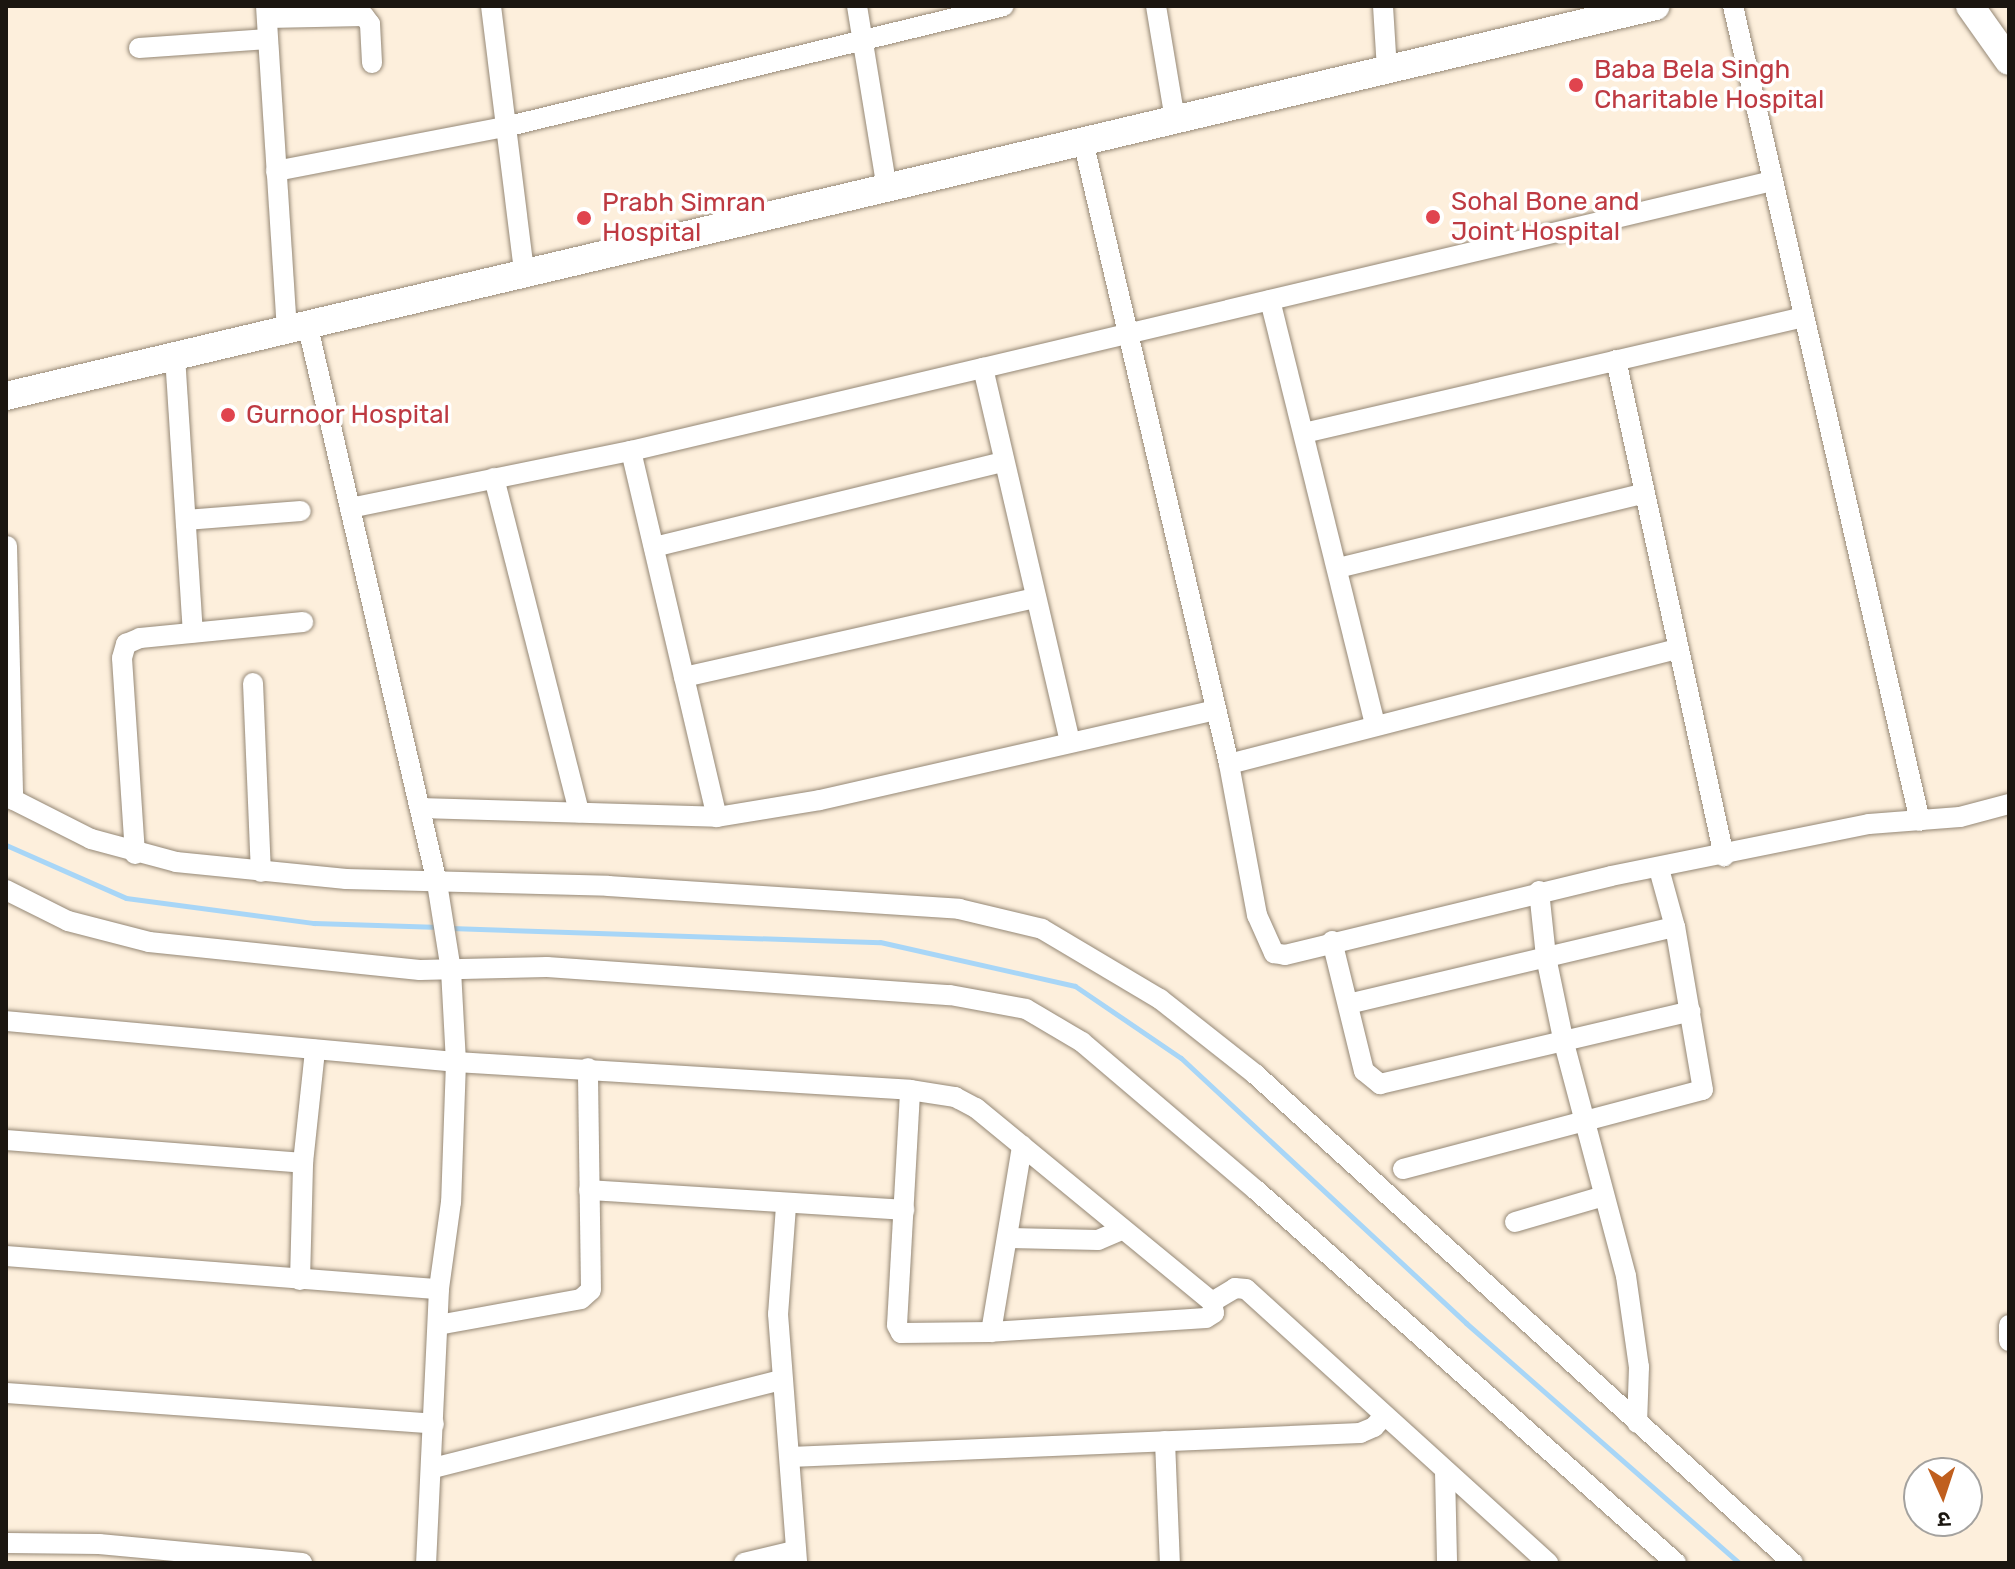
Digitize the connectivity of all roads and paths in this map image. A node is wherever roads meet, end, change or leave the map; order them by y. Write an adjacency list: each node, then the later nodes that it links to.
1 (491, 6): 17 (street)
2 (857, 6): 10 (street)
3 (1004, 6): 10 (street)
4 (1156, 6): 16 (street)
5 (1383, 6): 15 (street)
6 (1656, 6): 15 (main road)
7 (1733, 6): 20 (street)
8 (1970, 6): 13 (main road)
9 (267, 12): 11 (street); 14 (street)
10 (862, 38): 17 (street); 21 (street)
11 (268, 39): 12 (street); 19 (street)
12 (139, 48)
13 (2009, 61)
14 (372, 63)
15 (1387, 69): 16 (main road)
16 (1175, 119): 18 (main road)
17 (505, 127): 19 (street); 22 (street)
18 (1083, 141): 21 (main road); 26 (street)
19 (276, 171): 25 (street)
20 (1772, 181): 23 (street); 24 (street)
21 (887, 189): 22 (main road)
22 (524, 272): 25 (main road)
23 (1270, 300): 26 (street); 31 (street)
24 (1804, 317): 28 (street); 57 (street)
25 (297, 325): 27 (main road); 36 (street)
26 (1128, 333): 29 (street); 48 (street)
27 (175, 356): 30 (main road); 38 (street)
28 (1616, 360): 31 (street); 35 (street)
29 (983, 368): 32 (street); 33 (street)
30 (6, 396)
31 (1304, 433): 41 (street)
32 (631, 451): 34 (street); 40 (street)
33 (1004, 462): 40 (street); 42 (street)
34 (494, 478): 36 (street); 55 (street)
35 (1642, 494): 41 (street); 45 (street)
36 (350, 508): 54 (street)
37 (301, 511): 38 (street)
38 (186, 520): 44 (street)
39 (7, 546): 52 (street)
40 (654, 547): 46 (street)
41 (1338, 568): 49 (street)
42 (1035, 598): 46 (street); 50 (street)
43 (303, 622): 44 (street)
44 (193, 632): 58 (street)
45 (1677, 649): 49 (street); 59 (street)
46 (684, 677): 56 (street)
47 (253, 683): 61 (street)
48 (1216, 710): 50 (street); 51 (street)
49 (1375, 725): 51 (street)
50 (1070, 742): 56 (street)
51 (1229, 764): 66 (street)
52 (10, 798): 58 (street)
53 (2009, 804): 57 (street)
54 (420, 808): 55 (street); 62 (street)
55 (579, 812): 56 (street)
56 (717, 817)
57 (1920, 821): 59 (street)
58 (135, 854): 61 (street)
59 (1724, 856): 60 (street)
60 (1659, 869): 64 (street); 65 (street)
61 (261, 872): 62 (street)
62 (438, 887): 68 (street); 100 (street)
63 (6, 890): 68 (street)
64 (1539, 891): 66 (street); 67 (street)
65 (1675, 927): 67 (street); 70 (street)
66 (1332, 941): 69 (street)
67 (1546, 957): 69 (street); 72 (street)
68 (450, 966): 74 (street); 116 (street)
69 (1348, 1004): 72 (street)
70 (1691, 1011): 72 (street); 77 (street)
71 (6, 1021): 73 (street)
72 (1564, 1043): 77 (street)
73 (315, 1050): 74 (street); 80 (street)
74 (456, 1062): 75 (street); 91 (street)
75 (588, 1068): 76 (street); 82 (street)
76 (910, 1090): 79 (street); 85 (street)
77 (1585, 1123): 81 (street); 83 (street)
78 (6, 1140): 80 (street)
79 (1022, 1146): 87 (street); 88 (street)
80 (303, 1163): 90 (street)
81 (1403, 1169)
82 (589, 1190): 84 (street); 93 (street)
83 (1604, 1196): 86 (street); 100 (street)
84 (786, 1206): 85 (street); 97 (street)
85 (904, 1210): 95 (street)
86 (1515, 1222)
87 (1122, 1230): 88 (street); 92 (street)
88 (1010, 1238): 95 (street)
89 (6, 1256): 90 (street)
90 (300, 1280): 91 (street)
91 (439, 1289): 93 (street)
92 (1212, 1302): 95 (street); 99 (street)
93 (438, 1325): 101 (street)
94 (2009, 1325): 96 (street)
95 (991, 1332)
96 (2009, 1341)
97 (780, 1380): 103 (street); 104 (street)
98 (6, 1393): 101 (street)
99 (1384, 1416): 102 (street); 105 (street)
100 (1637, 1423): 117 (street)
101 (434, 1424): 104 (street)
102 (1165, 1441): 103 (street); 114 (street)
103 (790, 1457): 109 (street)
104 (433, 1468): 112 (street)
105 (1445, 1472): 110 (street); 115 (street)
106 (7, 1543): 107 (street)
107 (100, 1553): 108 (street)
108 (160, 1557): 111 (street)
109 (795, 1557): 113 (street)
110 (1542, 1562)
111 (302, 1563)
112 (426, 1563)
113 (744, 1563)
114 (1170, 1563)
115 (1447, 1563)
116 (1676, 1563)
117 (1793, 1563)

